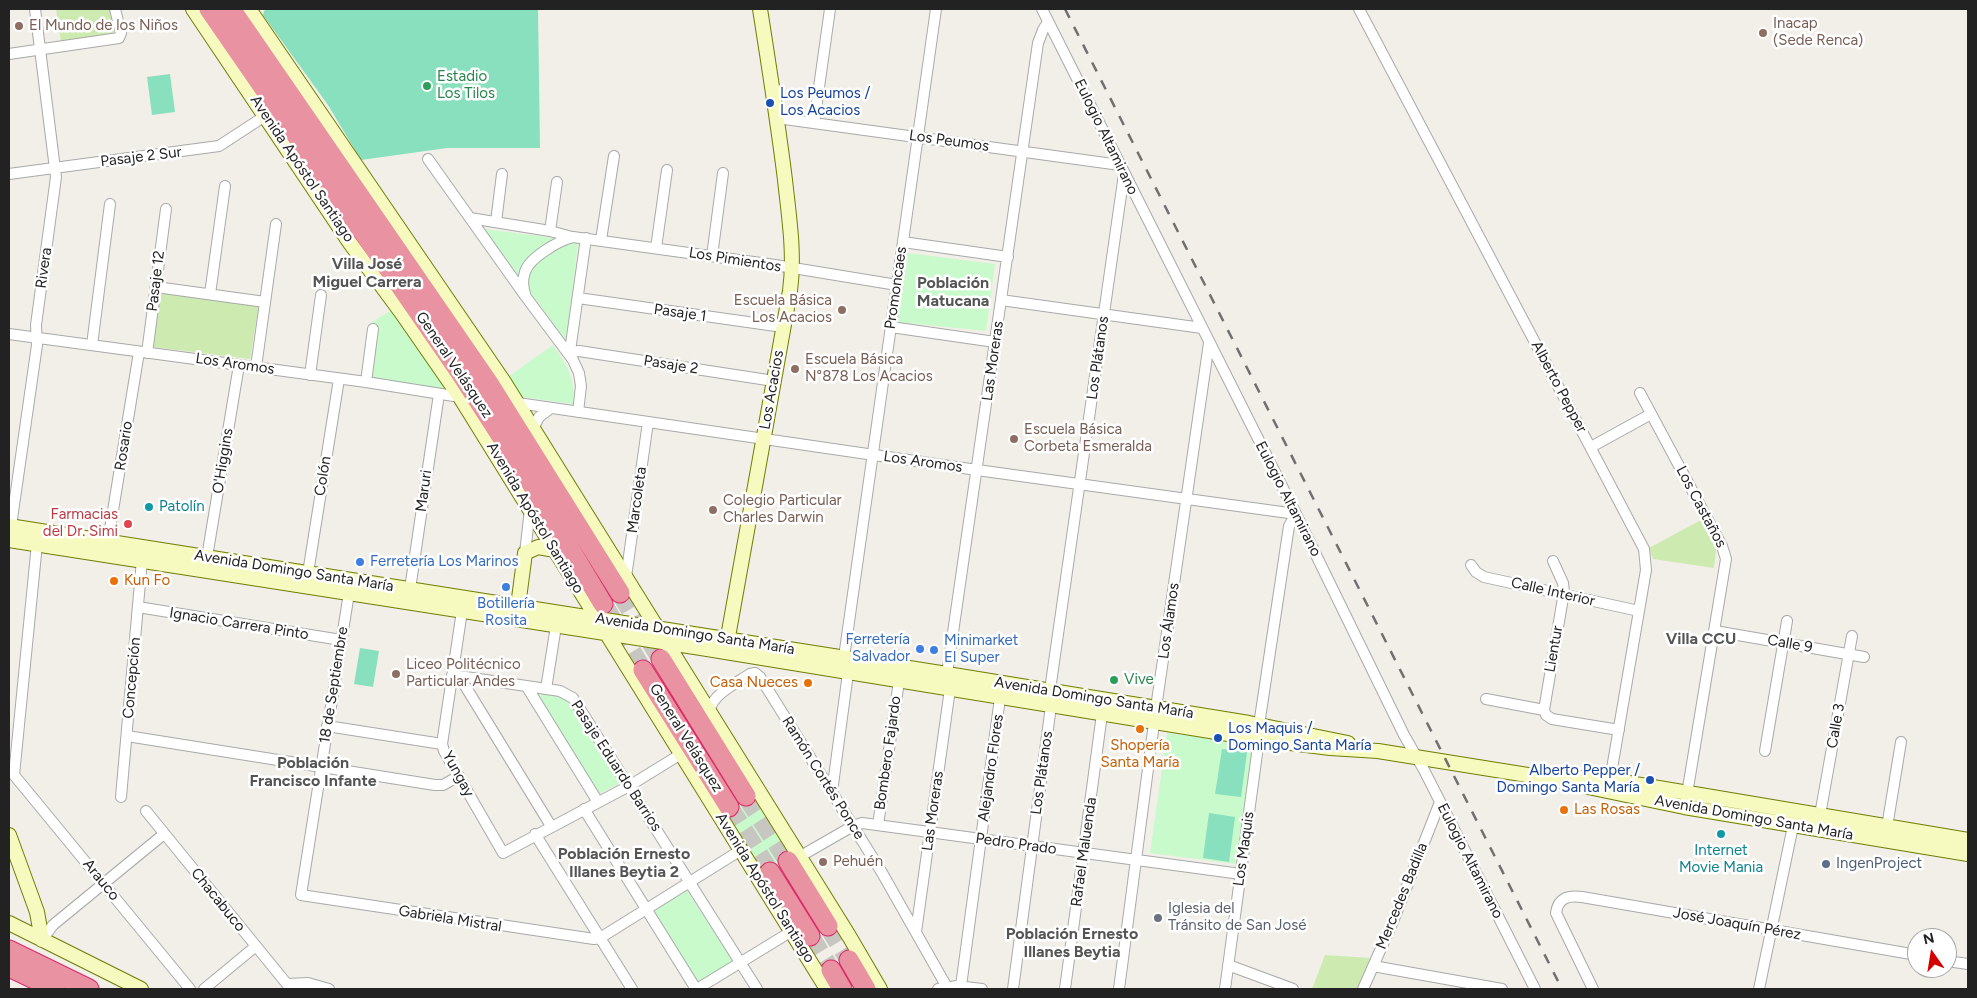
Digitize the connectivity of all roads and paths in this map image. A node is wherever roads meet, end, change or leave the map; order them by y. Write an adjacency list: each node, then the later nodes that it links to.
1 (35, 9): 13 (street, Rivera)
2 (115, 9): 13 (street)
3 (193, 9): 15 (main road, Avenida Apóstol Santiago)
4 (209, 9): 34 (highway, General Velásquez)
5 (231, 9): 29 (highway, General Velásquez)
6 (760, 9): 17 (main road, Los Acacios)
7 (830, 9): 18 (street)
8 (936, 9): 19 (street, Promoncaes)
9 (1042, 9): 12 (street, Eulogio Altamirano)
10 (1360, 9): 84 (street, Alberto Pepper)
11 (253, 10): 46 (main road)
12 (1048, 22): 20 (street, Las Moreras); 24 (street, Eulogio Altamirano)
13 (40, 49): 14 (street); 23 (street, Rivera)
14 (9, 54)
15 (248, 88): 16 (main road, Avenida Apóstol Santiago); 34 (highway)
16 (265, 116): 23 (street, Pasaje 2 Sur); 76 (main road, Avenida Apóstol Santiago)
17 (777, 118): 18 (street, Los Peumos); 47 (main road, Los Acacios)
18 (814, 123): 19 (street, Los Peumos)
19 (918, 137): 20 (street, Los Peumos); 42 (street, Promoncaes)
20 (1023, 152): 24 (street, Los Peumos); 45 (street, Las Moreras)
21 (614, 156): 41 (street)
22 (428, 159): 35 (street)
23 (56, 168): 27 (street, Pasaje 2 Sur); 62 (street, Rivera)
24 (1122, 169): 56 (street, Los Plátanos); 59 (street, Eulogio Altamirano)
25 (667, 170): 43 (street)
26 (724, 173): 44 (street)
27 (9, 174)
28 (502, 174): 36 (street)
29 (347, 176): 46 (highway); 101 (highway, General Velásquez)
30 (557, 182): 38 (street)
31 (225, 186): 50 (street)
32 (110, 204): 65 (street)
33 (166, 209): 49 (street, Pasaje 12)
34 (350, 213): 108 (highway, General Velásquez)
35 (470, 218): 36 (street, Los Pimientos); 52 (street)
36 (496, 222): 38 (street, Los Pimientos)
37 (276, 224): 55 (street)
38 (550, 231): 39 (street, Los Pimientos)
39 (573, 237): 40 (street, Los Pimientos); 52 (street)
40 (586, 238): 41 (street, Los Pimientos); 53 (street)
41 (601, 240): 43 (street, Los Pimientos)
42 (903, 242): 45 (street); 48 (street, Promoncaes)
43 (656, 248): 44 (street, Los Pimientos)
44 (712, 256): 47 (street, Los Pimientos)
45 (1008, 256): 54 (street, Las Moreras)
46 (422, 263): 77 (main road)
47 (792, 268): 48 (street, Los Pimientos); 57 (main road, Los Acacios)
48 (897, 285): 58 (street, Promoncaes)
49 (156, 286): 50 (street); 66 (street, Pasaje 12)
50 (210, 294): 55 (street)
51 (321, 295): 70 (street)
52 (526, 297): 67 (street)
53 (578, 298): 57 (street, Pasaje 1); 67 (street)
54 (1001, 300): 56 (street); 63 (street, Las Moreras)
55 (265, 302): 69 (street)
56 (1104, 314): 59 (street); 87 (street, Los Plátanos)
57 (783, 327): 72 (main road, Los Acacios)
58 (891, 327): 63 (street); 85 (street, Promoncaes)
59 (1202, 328): 64 (street, Eulogio Altamirano)
60 (373, 329): 73 (street)
61 (9, 334): 62 (street, Los Aromos)
62 (36, 337): 65 (street, Los Aromos); 91 (street, Rivera)
63 (995, 342): 86 (street, Las Moreras)
64 (1209, 343): 88 (street, Los Álamos); 90 (street, Eulogio Altamirano)
65 (92, 345): 66 (street, Los Aromos)
66 (143, 352): 68 (street, Los Aromos); 92 (street, Rosario)
67 (568, 352): 72 (street, Pasaje 2); 79 (street)
68 (239, 365): 69 (street, Los Aromos); 96 (street, O'Higgins)
69 (256, 367): 70 (street, Los Aromos)
70 (310, 375): 71 (street, Los Aromos)
71 (339, 379): 73 (street, Los Aromos); 100 (street, Colón)
72 (774, 381): 83 (main road, Los Acacios)
73 (366, 382): 75 (street, Los Aromos)
74 (1640, 393): 80 (street, Los Castaños)
75 (439, 394): 76 (street, Los Aromos); 102 (street, Maruri)
76 (460, 397): 89 (main road, Avenida Apóstol Santiago)
77 (518, 403): 78 (street, Los Aromos); 82 (main road)
78 (552, 408): 79 (street, Los Aromos); 82 (street)
79 (578, 412): 81 (street, Los Aromos)
80 (1652, 414): 84 (street); 113 (street, Los Castaños)
81 (648, 422): 83 (street, Los Aromos); 101 (street, Marcoleta)
82 (534, 427): 101 (main road)
83 (763, 439): 85 (street, Los Aromos); 118 (main road, Los Acacios)
84 (1591, 447): 109 (street, Alberto Pepper)
85 (873, 455): 86 (street, Los Aromos); 122 (street, Promoncaes)
86 (977, 470): 87 (street, Los Aromos); 127 (street, Las Moreras)
87 (1080, 484): 88 (street, Los Aromos); 133 (street, Los Plátanos)
88 (1186, 499): 90 (street, Los Aromos); 137 (street, Los Álamos)
89 (530, 509): 94 (main road, Avenida Apóstol Santiago); 95 (street)
90 (1296, 514): 144 (street, Los Maquis); 150 (street, Eulogio Altamirano)
91 (9, 531): 92 (main road, Avenida Domingo Santa María); 93 (main road, Avenida Domingo Santa María)
92 (108, 541): 96 (main road, Avenida Domingo Santa María)
93 (37, 544): 97 (main road, Avenida Domingo Santa María); 153 (street)
94 (555, 550): 95 (main road); 108 (main road, Avenida Apóstol Santiago)
95 (526, 553): 105 (main road)
96 (207, 557): 100 (main road, Avenida Domingo Santa María)
97 (142, 560): 103 (main road, Avenida Domingo Santa María); 106 (street, Concepción)
98 (1552, 562): 104 (street, Lientur)
99 (1471, 565): 104 (street, Calle Interior)
100 (308, 573): 102 (main road, Avenida Domingo Santa María)
101 (623, 585): 112 (main road)
102 (410, 589): 105 (main road, Avenida Domingo Santa María)
103 (348, 593): 107 (main road, Avenida Domingo Santa María); 116 (street, 18 de Septiembre)
104 (1564, 596): 109 (street, Calle Interior); 138 (street, Lientur)
105 (518, 606): 108 (main road, Avenida Domingo Santa María)
106 (138, 608): 116 (street, Ignacio Carrera Pinto); 145 (street, Concepción)
107 (462, 611): 111 (main road, Avenida Domingo Santa María); 128 (street)
108 (599, 611): 112 (main road, Avenida Domingo Santa María); 114 (main road, Avenida Apóstol Santiago)
109 (1639, 611): 143 (street, Alberto Pepper)
110 (1786, 621): 117 (street)
111 (556, 626): 114 (main road, Avenida Domingo Santa María); 131 (street)
112 (657, 627): 118 (main road, Avenida Domingo Santa María); 120 (main road)
113 (1715, 631): 117 (street, Calle 9); 159 (street, Los Castaños)
114 (606, 634): 120 (main road, Avenida Domingo Santa María); 149 (main road, Avenida Apóstol Santiago)
115 (1852, 636): 121 (street, Calle 3)
116 (341, 640): 142 (street, 18 de Septiembre)
117 (1783, 642): 121 (street, Calle 9); 148 (street)
118 (727, 645): 119 (main road, Avenida Domingo Santa María); 122 (main road, Avenida Domingo Santa María); 125 (main road, Avenida Domingo Santa María)
119 (701, 648): 120 (main road, Avenida Domingo Santa María); 126 (main road)
120 (664, 651): 126 (main road); 157 (highway, General Velásquez)
121 (1849, 654): 123 (street, Calle 9); 165 (street, Calle 3)
122 (844, 657): 127 (main road, Avenida Domingo Santa María)
123 (1864, 657)
124 (643, 670): 162 (highway, General Velásquez)
125 (848, 673): 129 (main road, Avenida Domingo Santa María); 156 (street)
126 (686, 674): 139 (main road)
127 (947, 674): 133 (main road, Avenida Domingo Santa María)
128 (456, 676): 130 (street, Pasaje Eduardo Barrios); 147 (street); 167 (street)
129 (898, 681): 132 (main road, Avenida Domingo Santa María); 166 (street, Bombero Fajardo)
130 (527, 686): 131 (street, Pasaje Eduardo Barrios); 160 (street)
131 (546, 689): 155 (street, Pasaje Eduardo Barrios)
132 (950, 689): 134 (main road, Avenida Domingo Santa María); 171 (street, Las Moreras)
133 (1050, 690): 137 (main road, Avenida Domingo Santa María)
134 (1000, 698): 136 (main road, Avenida Domingo Santa María); 175 (street, Alejandro Flores)
135 (1486, 700): 138 (street)
136 (1051, 706): 140 (main road, Avenida Domingo Santa María); 177 (street, Los Plátanos)
137 (1156, 708): 141 (street, Los Álamos); 144 (main road, Avenida Domingo Santa María)
138 (1544, 710): 143 (street)
139 (709, 711): 156 (street, Ramón Cortés Ponce); 181 (main road)
140 (1102, 714): 141 (main road, Avenida Domingo Santa María); 179 (street, Rafael Maluenda)
141 (1154, 722): 144 (main road, Avenida Domingo Santa María); 182 (street, Los Álamos)
142 (327, 726): 147 (street, Yungay); 151 (street, 18 de Septiembre)
143 (1619, 730): 154 (street, Alberto Pepper)
144 (1259, 732): 150 (main road, Avenida Domingo Santa María); 184 (street, Los Maquis)
145 (127, 736): 151 (street); 158 (street, Concepción)
146 (1901, 742): 170 (street)
147 (442, 744): 152 (street, Yungay)
148 (1765, 751)
149 (681, 754): 155 (street); 178 (main road, Avenida Apóstol Santiago)
150 (1417, 758): 154 (main road, Avenida Domingo Santa María); 161 (street, Eulogio Altamirano)
151 (321, 767): 152 (street); 187 (street, 18 de Septiembre)
152 (458, 776): 174 (street, Yungay)
153 (12, 777): 186 (street, Arauco)
154 (1610, 785): 159 (main road, Avenida Domingo Santa María)
155 (630, 786): 160 (street); 185 (street, Pasaje Eduardo Barrios)
156 (832, 792): 168 (street, Ramón Cortés Ponce)
157 (746, 796)
158 (121, 797)
159 (1686, 800): 165 (main road, Avenida Domingo Santa María); 169 (main road, Avenida Domingo Santa María)
160 (598, 802): 163 (street)
161 (1440, 802): 202 (street, Mercedes Badilla); 229 (street, Eulogio Altamirano)
162 (729, 807)
163 (584, 809): 167 (street); 188 (street)
164 (146, 811): 173 (street, Chacabuco)
165 (1820, 815): 170 (main road, Avenida Domingo Santa María)
166 (878, 825): 168 (street, Pedro Prado); 171 (street, Pedro Prado)
167 (551, 826): 174 (street)
168 (853, 826): 181 (street, Pedro Prado); 192 (street, Ramón Cortés Ponce)
169 (1793, 826): 180 (main road, Avenida Domingo Santa María); 191 (street)
170 (1886, 827): 176 (main road, Avenida Domingo Santa María)
171 (930, 832): 175 (street, Pedro Prado); 192 (street, Las Moreras)
172 (9, 834): 195 (main road)
173 (164, 834): 186 (street); 196 (street, Chacabuco)
174 (535, 834): 194 (street)
175 (981, 839): 177 (street, Pedro Prado); 206 (street, Alejandro Flores)
176 (1968, 840)
177 (1032, 846): 179 (street, Pedro Prado); 222 (street, Los Plátanos)
178 (741, 850): 185 (street); 193 (main road, Avenida Apóstol Santiago)
179 (1084, 853): 182 (street, Pedro Prado); 223 (street, Rafael Maluenda)
180 (1968, 854)
181 (793, 859): 190 (highway); 220 (main road)
182 (1136, 860): 184 (street, Pedro Prado); 224 (street, Los Álamos)
183 (770, 872): 193 (highway)
184 (1241, 874): 201 (street, Los Maquis)
185 (690, 882): 188 (street); 200 (street, Pasaje Eduardo Barrios)
186 (104, 884): 195 (street); 211 (street, Arauco)
187 (300, 895): 194 (street, Gabriela Mistral)
188 (646, 909): 194 (street); 215 (street)
189 (9, 923): 195 (main road)
190 (828, 926)
191 (1771, 930): 198 (street, José Joaquín Pérez); 230 (street, José Joaquín Pérez); 231 (street)
192 (916, 932): 207 (street, Ramón Cortés Ponce)
193 (801, 933): 200 (street); 217 (main road, Avenida Apóstol Santiago)
194 (600, 938): 214 (street)
195 (42, 940): 210 (main road)
196 (256, 946): 205 (street, Chacabuco); 212 (street)
197 (9, 950): 209 (highway)
198 (1907, 953)
199 (849, 960): 219 (highway)
200 (740, 963): 215 (street); 216 (street, Pasaje Eduardo Barrios)
201 (1228, 966): 225 (street, Los Maquis); 226 (street)
202 (1373, 966): 227 (street, Mercedes Badilla); 228 (street)
203 (9, 967): 208 (highway)
204 (831, 970): 218 (highway)
205 (289, 986): 213 (street)
206 (961, 986): 207 (street); 221 (street)
207 (944, 988)
208 (56, 989)
209 (90, 989)
210 (141, 989)
211 (190, 989)
212 (204, 989)
213 (329, 989)
214 (632, 989)
215 (697, 989)
216 (756, 989)
217 (827, 989)
218 (842, 989)
219 (866, 989)
220 (880, 989)
221 (982, 989)
222 (1013, 989)
223 (1065, 989)
224 (1118, 989)
225 (1225, 989)
226 (1293, 989)
227 (1363, 989)
228 (1502, 989)
229 (1535, 989)
230 (1593, 989)
231 (1759, 989)

